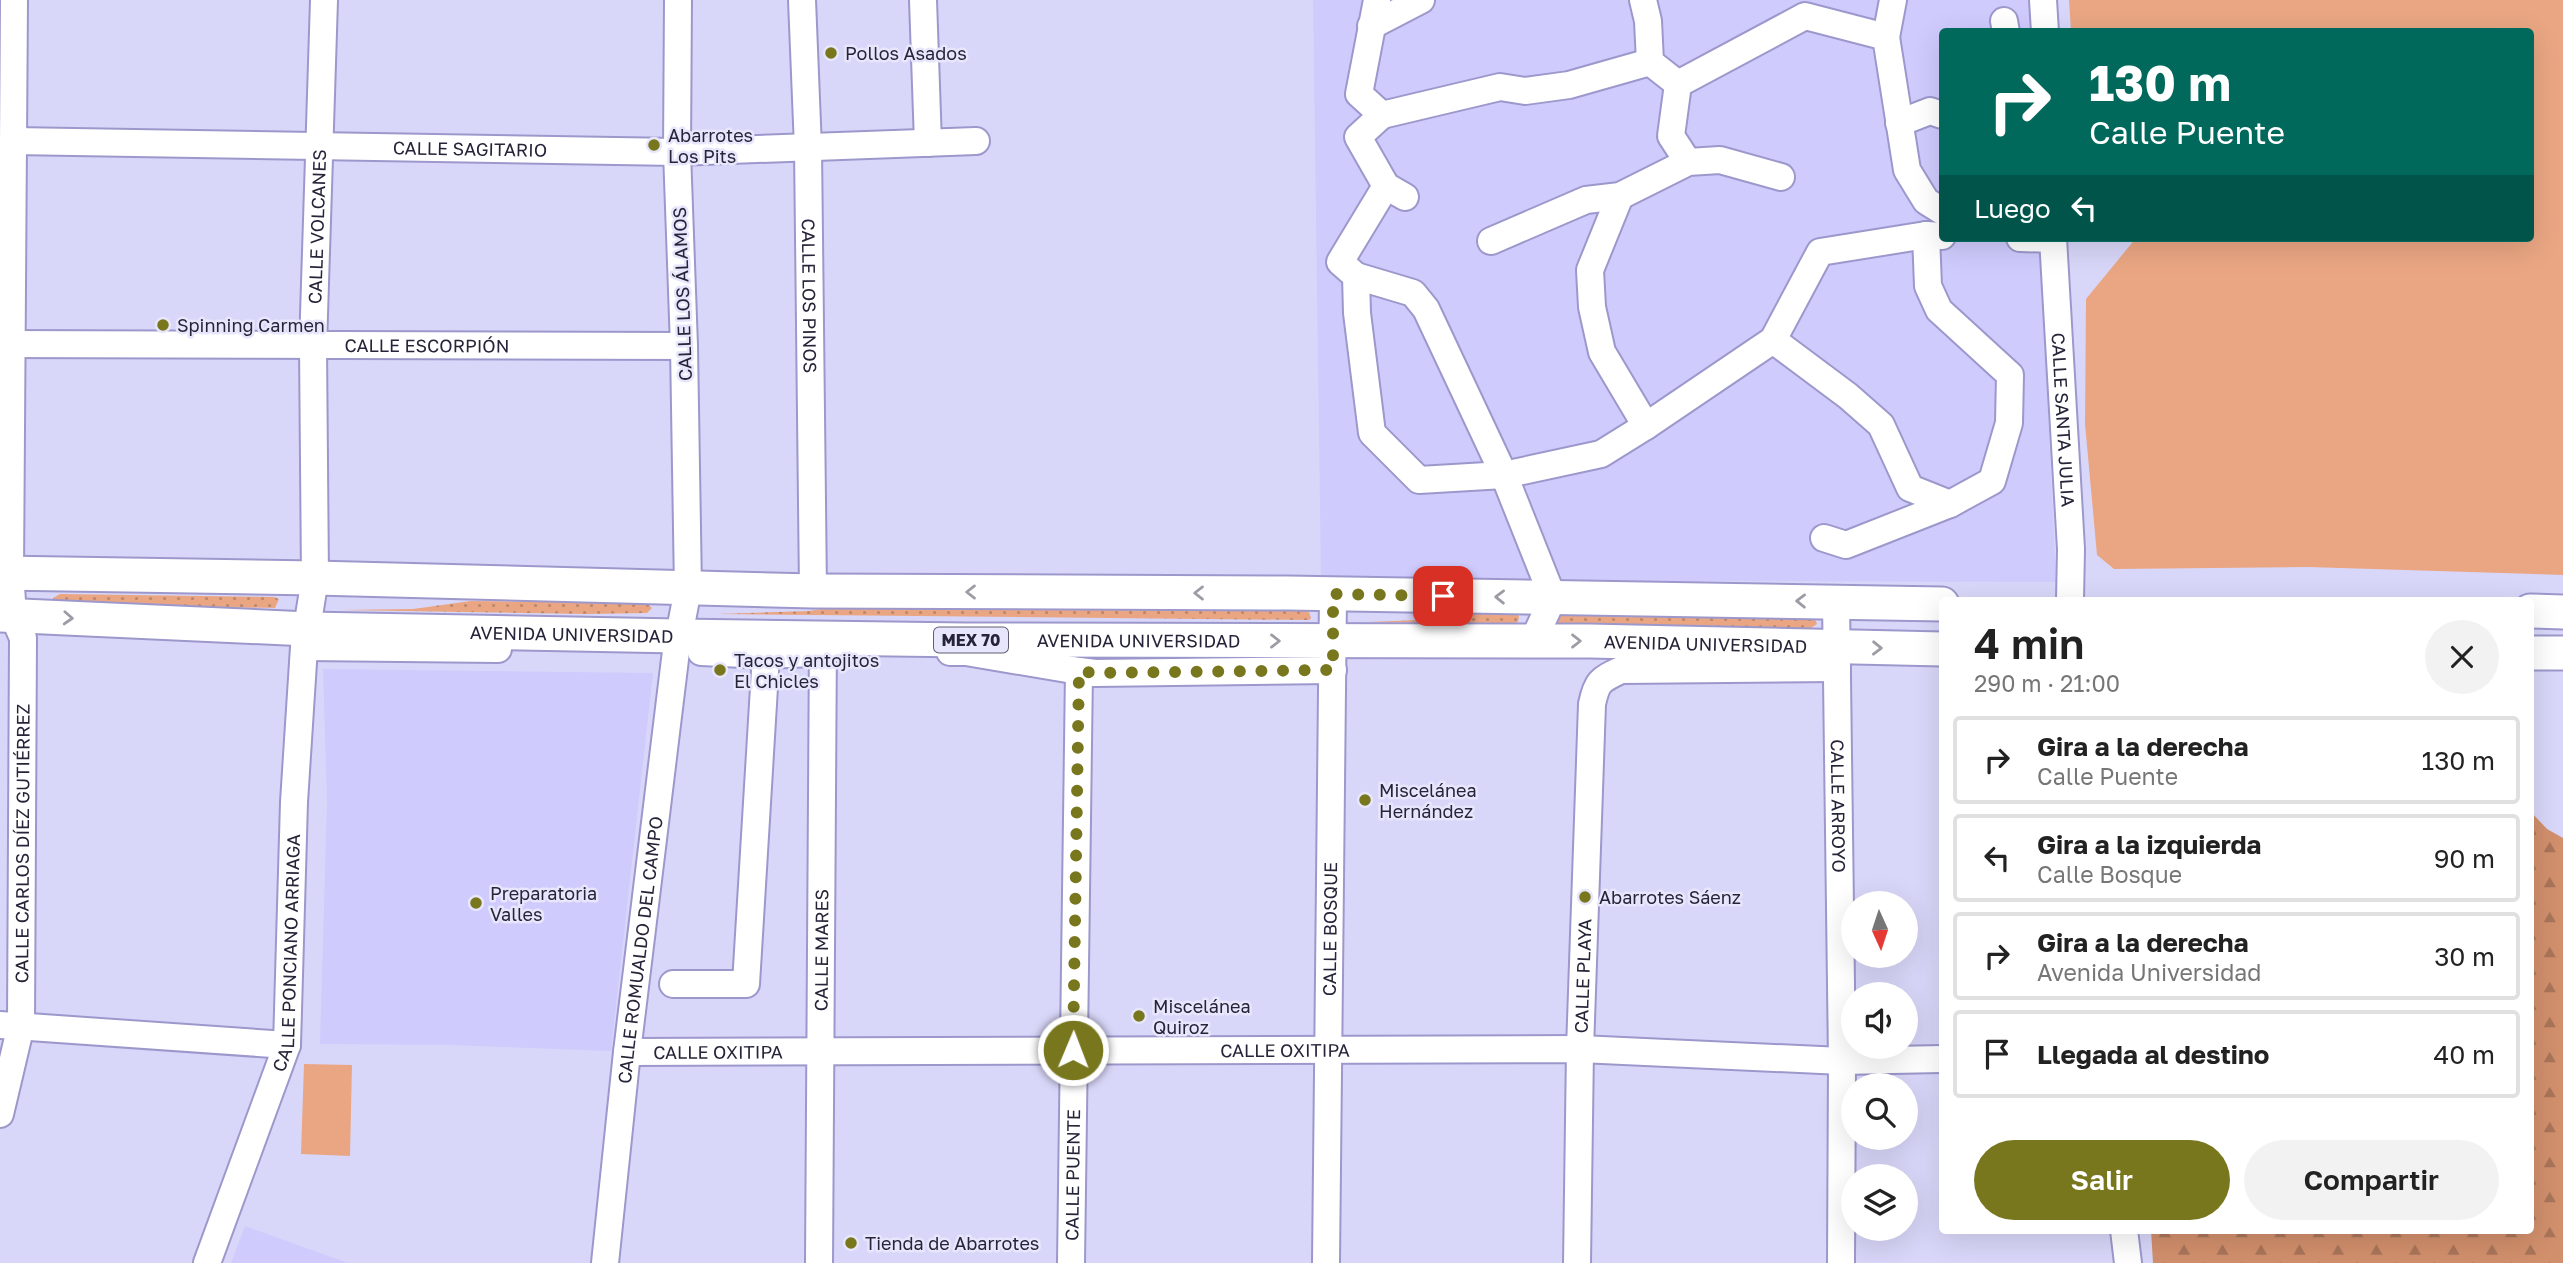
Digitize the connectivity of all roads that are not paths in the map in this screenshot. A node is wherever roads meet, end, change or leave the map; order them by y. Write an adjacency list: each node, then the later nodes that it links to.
1 (14, 0): 19 (street, CALLE CARLOS DÍEZ GUTIÉRREZ)
2 (324, 0): 22 (street, CALLE VOLCANES)
3 (678, 0): 24 (street, CALLE LOS ÁLAMOS)
4 (802, 0): 23 (street, CALLE LOS PINOS)
5 (923, 0): 21 (street)
6 (1377, 0): 11 (street)
7 (1421, 0): 11 (street)
8 (1643, 0): 14 (street)
9 (1893, 0): 13 (street)
10 (2043, 0): 12 (street)
11 (1371, 26): 17 (street)
12 (2045, 28)
13 (1886, 37): 15 (street); 18 (street)
14 (1650, 62): 15 (street); 17 (street)
15 (1678, 84): 25 (street)
16 (1939, 114): 18 (street)
17 (1382, 115): 32 (street)
18 (1899, 123): 28 (street)
19 (13, 141): 22 (street, CALLE SAGITARIO); 34 (street, CALLE CARLOS DÍEZ GUTIÉRREZ)
20 (976, 141): 21 (street, CALLE SAGITARIO)
21 (928, 143): 23 (street, CALLE SAGITARIO)
22 (320, 145): 24 (street, CALLE SAGITARIO); 35 (street, CALLE VOLCANES)
23 (808, 148): 24 (street, CALLE SAGITARIO); 44 (street, CALLE LOS PINOS)
24 (677, 152): 36 (street, CALLE LOS ÁLAMOS)
25 (1688, 162): 26 (street); 27 (street)
26 (1781, 177)
27 (1620, 195): 30 (street); 37 (street)
28 (1939, 209)
29 (1934, 236): 33 (street); 39 (street)
30 (1491, 241)
31 (2053, 242): 46 (street, CALLE SANTA JULIA)
32 (1356, 276): 38 (street); 38 (street)
33 (1773, 340): 37 (street); 39 (street)
34 (5, 345): 35 (street, CALLE ESCORPIÓN); 41 (street, CALLE CARLOS DÍEZ GUTIÉRREZ)
35 (313, 346): 36 (street, CALLE ESCORPIÓN); 42 (street, CALLE VOLCANES)
36 (684, 346): 43 (street, CALLE LOS ÁLAMOS)
37 (1646, 426): 38 (street)
38 (1504, 475): 47 (street)
39 (1950, 504): 40 (street)
40 (1824, 538)
41 (5, 573): 42 (main road); 52 (street, CALLE CARLOS DÍEZ GUTIÉRREZ)
42 (315, 578): 43 (main road); 53 (street, CALLE PONCIANO ARRIAGA)
43 (688, 589): 44 (main road); 55 (street, CALLE LOS ÁLAMOS)
44 (813, 591): 45 (main road, one-way to 44)
45 (1333, 594): 47 (main road, one-way to 45); 61 (street, CALLE BOSQUE)
46 (2070, 597)
47 (1553, 598): 48 (main road, one-way to 47); 54 (street)
48 (1836, 601): 49 (main road); 62 (street, CALLE ARROYO)
49 (1939, 604)
50 (2534, 611): 51 (main road)
51 (2563, 612)
52 (9, 626): 53 (main road, AVENIDA UNIVERSIDAD / MEX 70, one-way to 53); 65 (street, CALLE CARLOS DÍEZ GUTIÉRREZ)
53 (306, 638): 55 (main road, AVENIDA UNIVERSIDAD / MEX 70); 66 (street, CALLE PONCIANO ARRIAGA)
54 (1534, 641): 61 (main road, AVENIDA UNIVERSIDAD / MEX 70); 62 (main road, AVENIDA UNIVERSIDAD / MEX 70, one-way to 62)
55 (677, 643): 57 (main road, AVENIDA UNIVERSIDAD / MEX 70); 70 (street, CALLE ROMUALDO DEL CAMPO)
56 (823, 645): 57 (main road, AVENIDA UNIVERSIDAD / MEX 70); 61 (main road, AVENIDA UNIVERSIDAD / MEX 70, one-way to 61); 63 (street); 71 (street, CALLE MARES)
57 (766, 646): 64 (street)
58 (1939, 649): 62 (main road, AVENIDA UNIVERSIDAD / MEX 70, one-way to 58)
59 (2534, 653): 60 (main road)
60 (2563, 653)
61 (1333, 656): 63 (street); 69 (street, CALLE BOSQUE)
62 (1837, 658): 67 (street, CALLE PLAYA); 73 (street, CALLE ARROYO)
63 (1079, 671): 68 (street, CALLE PUENTE)
64 (673, 984)
65 (10, 1025): 66 (street); 74 (street, CALLE CARLOS DÍEZ GUTIÉRREZ)
66 (288, 1045): 76 (street, CALLE PONCIANO ARRIAGA)
67 (1580, 1049): 69 (street, CALLE OXITIPA); 73 (street, CALLE OXITIPA); 81 (street, CALLE PLAYA)
68 (1073, 1050): 69 (street, CALLE OXITIPA); 71 (street, CALLE OXITIPA); 79 (street, CALLE PUENTE)
69 (1329, 1050): 80 (street, CALLE BOSQUE)
70 (627, 1052): 71 (street, CALLE OXITIPA); 77 (street, CALLE ROMUALDO DEL CAMPO)
71 (820, 1052): 78 (street, CALLE MARES)
72 (1939, 1059): 73 (street, CALLE OXITIPA)
73 (1842, 1061): 82 (street, CALLE ARROYO)
74 (0, 1114)
75 (2124, 1234): 83 (street)
76 (207, 1263)
77 (605, 1263)
78 (820, 1263)
79 (1071, 1263)
80 (1326, 1263)
81 (1577, 1263)
82 (1841, 1263)
83 (2128, 1263)

